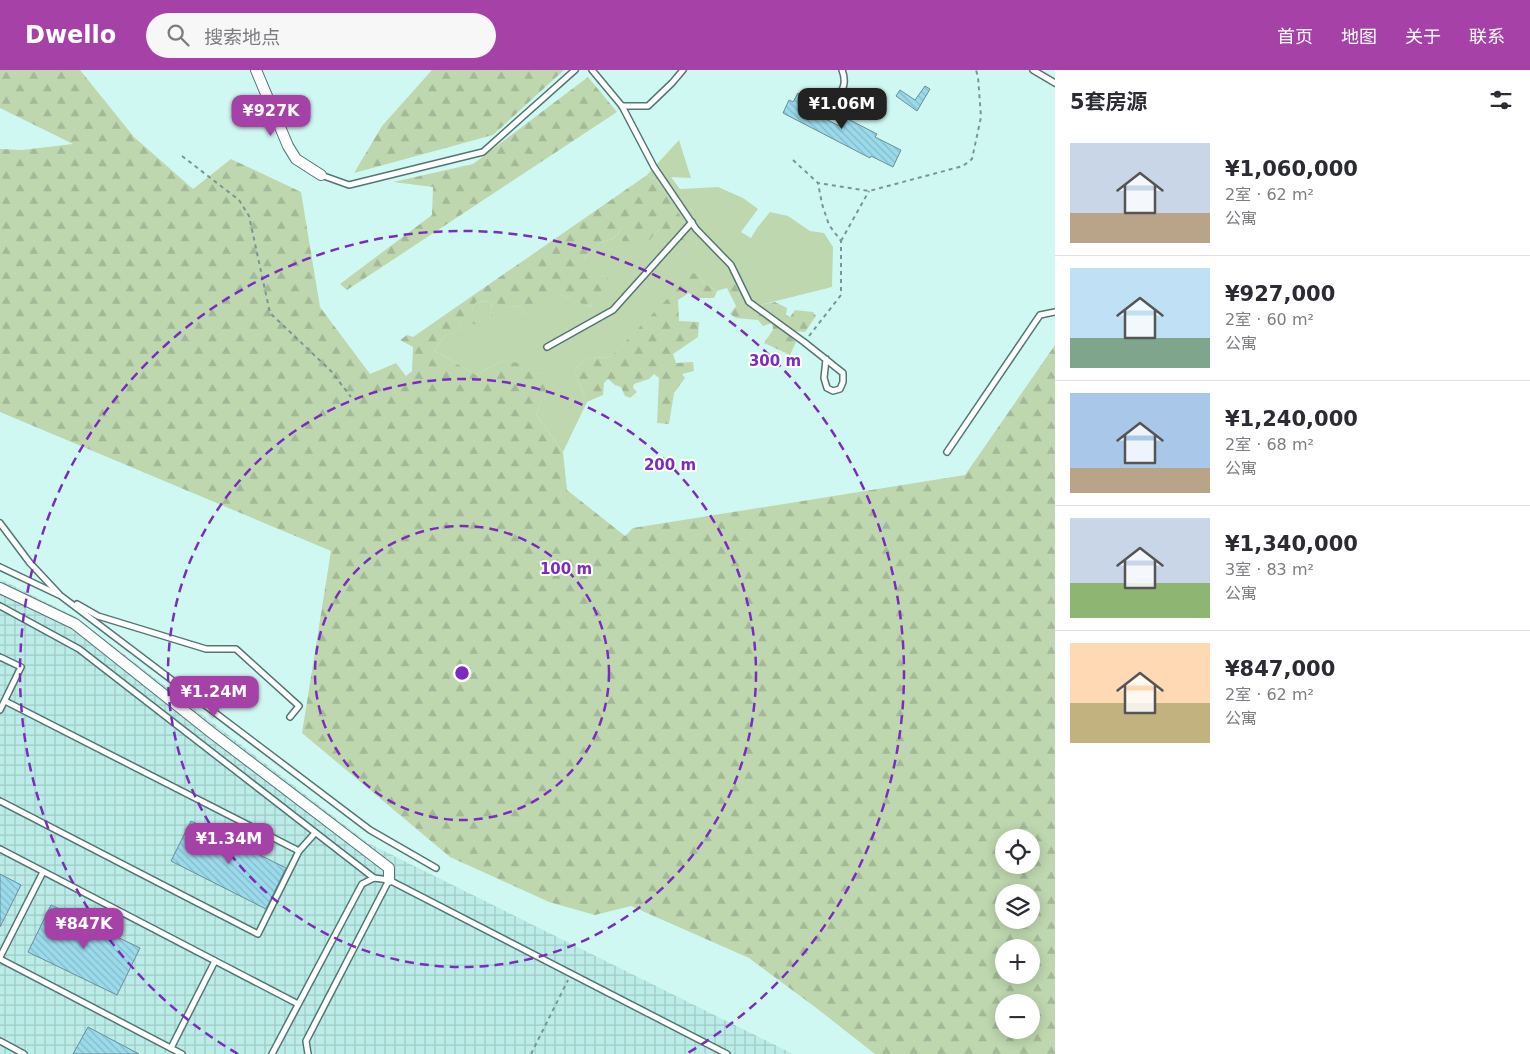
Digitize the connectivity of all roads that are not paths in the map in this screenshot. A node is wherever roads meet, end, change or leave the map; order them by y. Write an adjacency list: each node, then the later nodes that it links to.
1 (256, 70): 10 (street)
2 (576, 70): 10 (lane)
3 (592, 70): 9 (lane)
4 (683, 70): 9 (lane)
5 (842, 70): 8 (lane)
6 (1033, 70): 7 (lane)
7 (1055, 84)
8 (833, 104)
9 (622, 106): 11 (lane)
10 (321, 176)
11 (692, 222): 13 (lane); 14 (lane)
12 (1055, 312): 15 (lane)
13 (547, 346)
14 (826, 359): 14 (lane)
15 (947, 452)
16 (0, 523): 19 (lane)
17 (0, 567): 19 (lane)
18 (0, 588): 32 (street)
19 (61, 596): 24 (lane); 29 (lane)
20 (0, 606): 26 (lane)
21 (0, 656): 22 (lane)
22 (5, 701): 23 (lane); 28 (lane)
23 (0, 710)
24 (290, 717)
25 (0, 801): 28 (lane)
26 (316, 833): 28 (lane); 31 (lane)
27 (0, 849): 30 (lane)
28 (299, 851)
29 (436, 868)
30 (43, 872): 33 (lane); 34 (lane)
31 (374, 878): 32 (lane); 35 (lane)
32 (389, 880): 41 (lane); 42 (lane)
33 (0, 958): 37 (lane)
34 (215, 961): 35 (lane); 37 (lane)
35 (298, 1004): 40 (lane)
36 (0, 1041): 38 (lane)
37 (171, 1048): 39 (lane)
38 (24, 1054)
39 (182, 1054)
40 (272, 1054)
41 (308, 1054)
42 (728, 1054)

